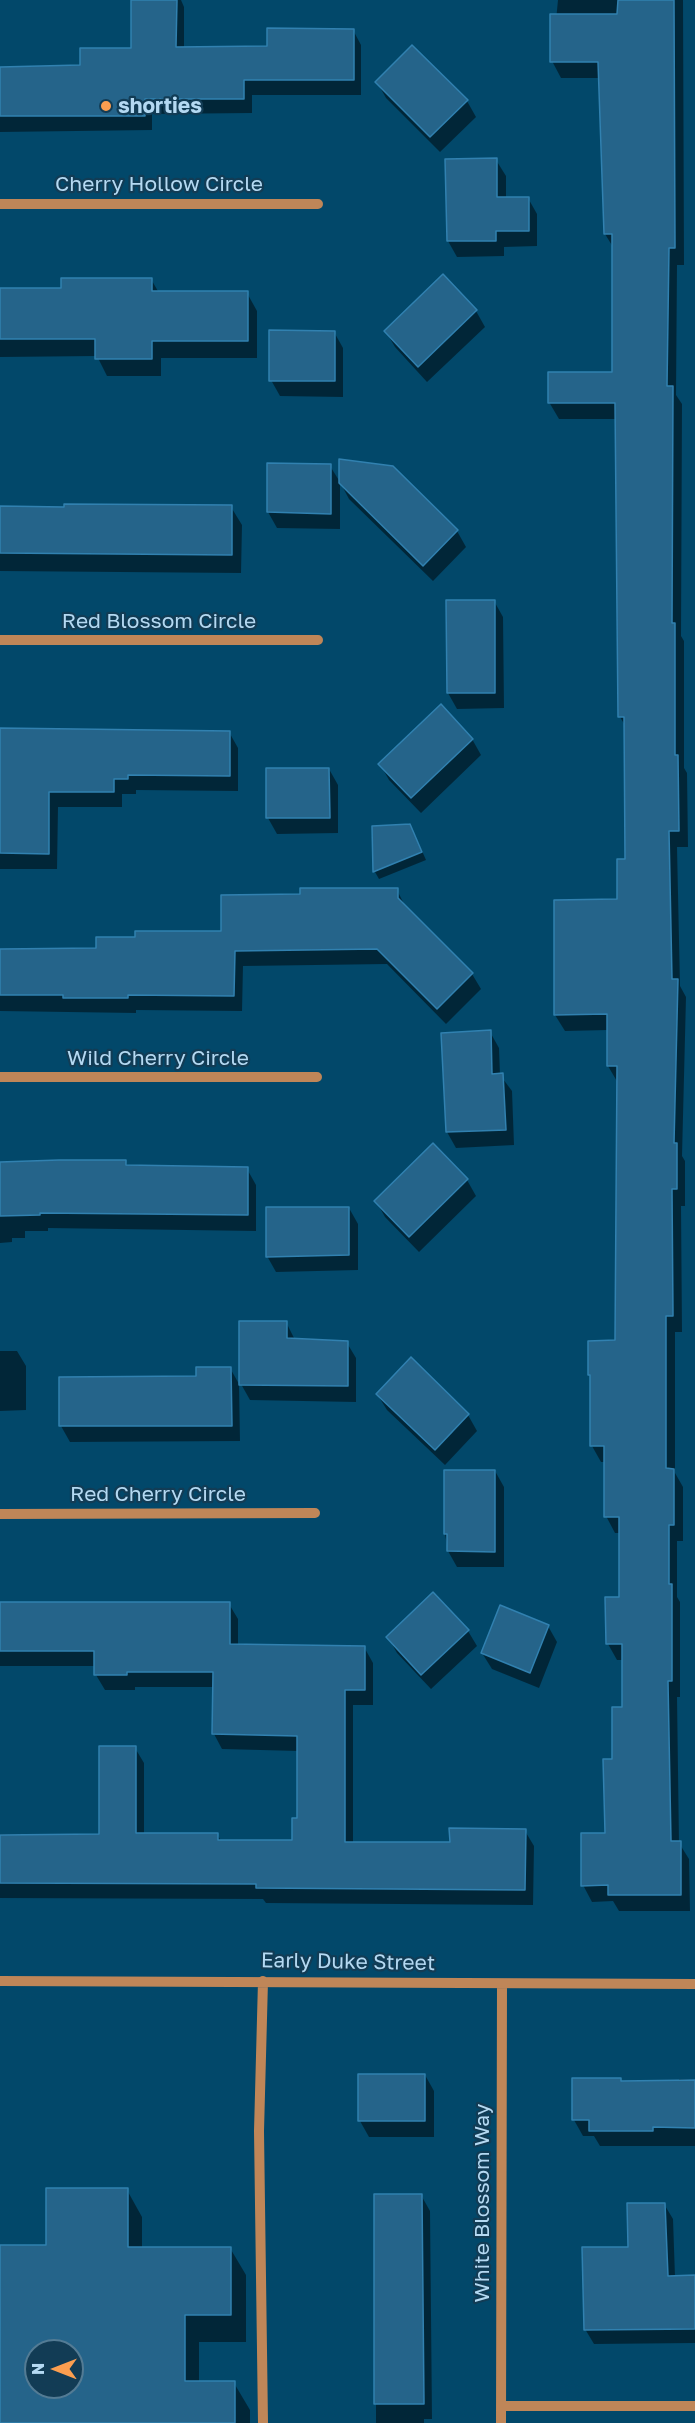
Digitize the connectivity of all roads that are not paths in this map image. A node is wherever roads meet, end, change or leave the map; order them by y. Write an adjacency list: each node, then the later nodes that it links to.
1 (0, 204): 2 (street, Cherry Hollow Circle)
2 (318, 204)
3 (0, 640): 4 (street, Red Blossom Circle)
4 (318, 640)
5 (0, 1077): 6 (street, Wild Cherry Circle)
6 (317, 1077)
7 (0, 1514): 8 (street, Red Cherry Circle)
8 (315, 1514)
9 (0, 1981): 10 (street, Early Duke Street)
10 (262, 1981): 11 (street, Early Duke Street); 15 (street)
11 (502, 1984): 12 (street, Early Duke Street); 13 (street, White Blossom Way)
12 (695, 1984)
13 (501, 2406): 14 (street); 16 (street, White Blossom Way)
14 (695, 2406)
15 (263, 2423)
16 (501, 2423)

